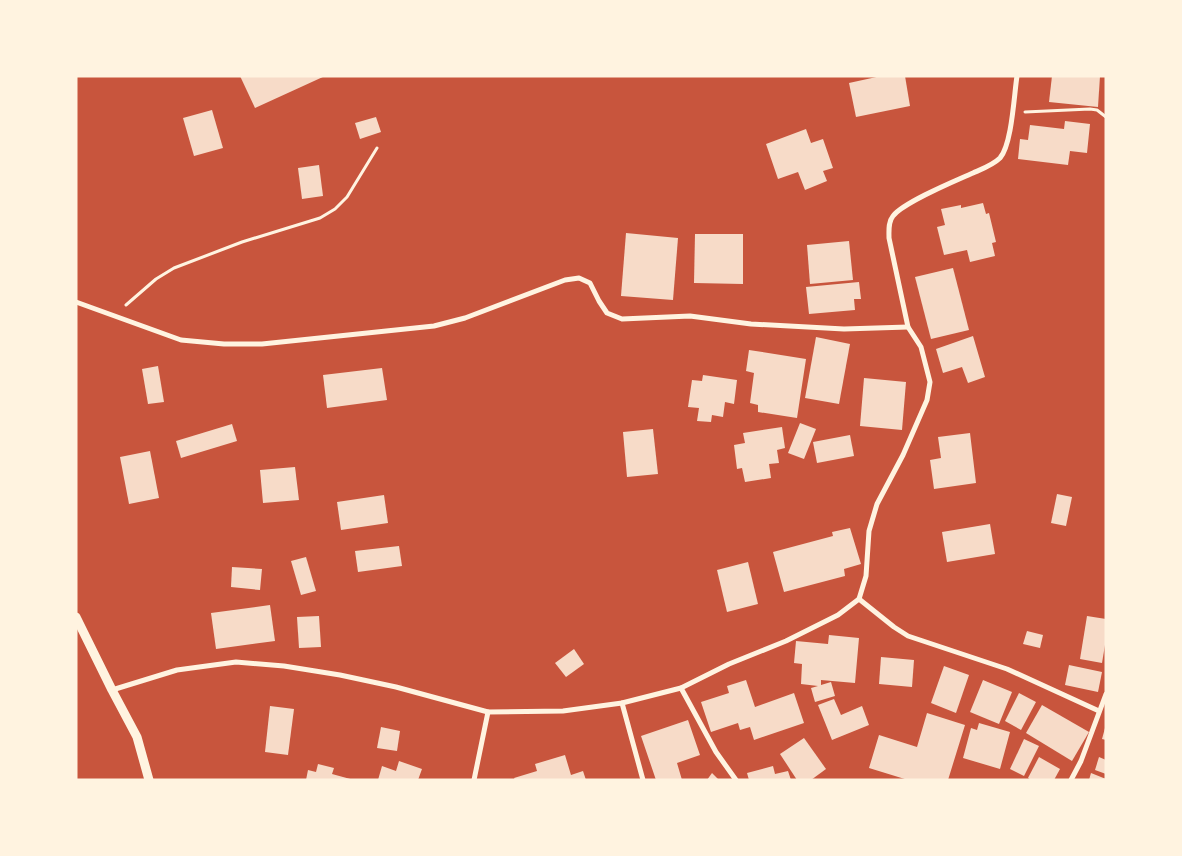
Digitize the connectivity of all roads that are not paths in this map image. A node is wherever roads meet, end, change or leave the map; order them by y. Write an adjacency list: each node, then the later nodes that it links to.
1 (1017, 76): 3 (street)
2 (76, 302): 3 (street)
3 (908, 327): 4 (street)
4 (859, 598): 6 (street); 10 (street)
5 (76, 617): 7 (street)
6 (681, 688): 9 (street); 15 (street)
7 (112, 690): 11 (street); 12 (street)
8 (1106, 694): 10 (street)
9 (622, 703): 11 (street); 14 (street)
10 (1099, 711): 16 (street)
11 (488, 712): 13 (street)
12 (149, 780)
13 (474, 780)
14 (643, 780)
15 (736, 780)
16 (1071, 780)

